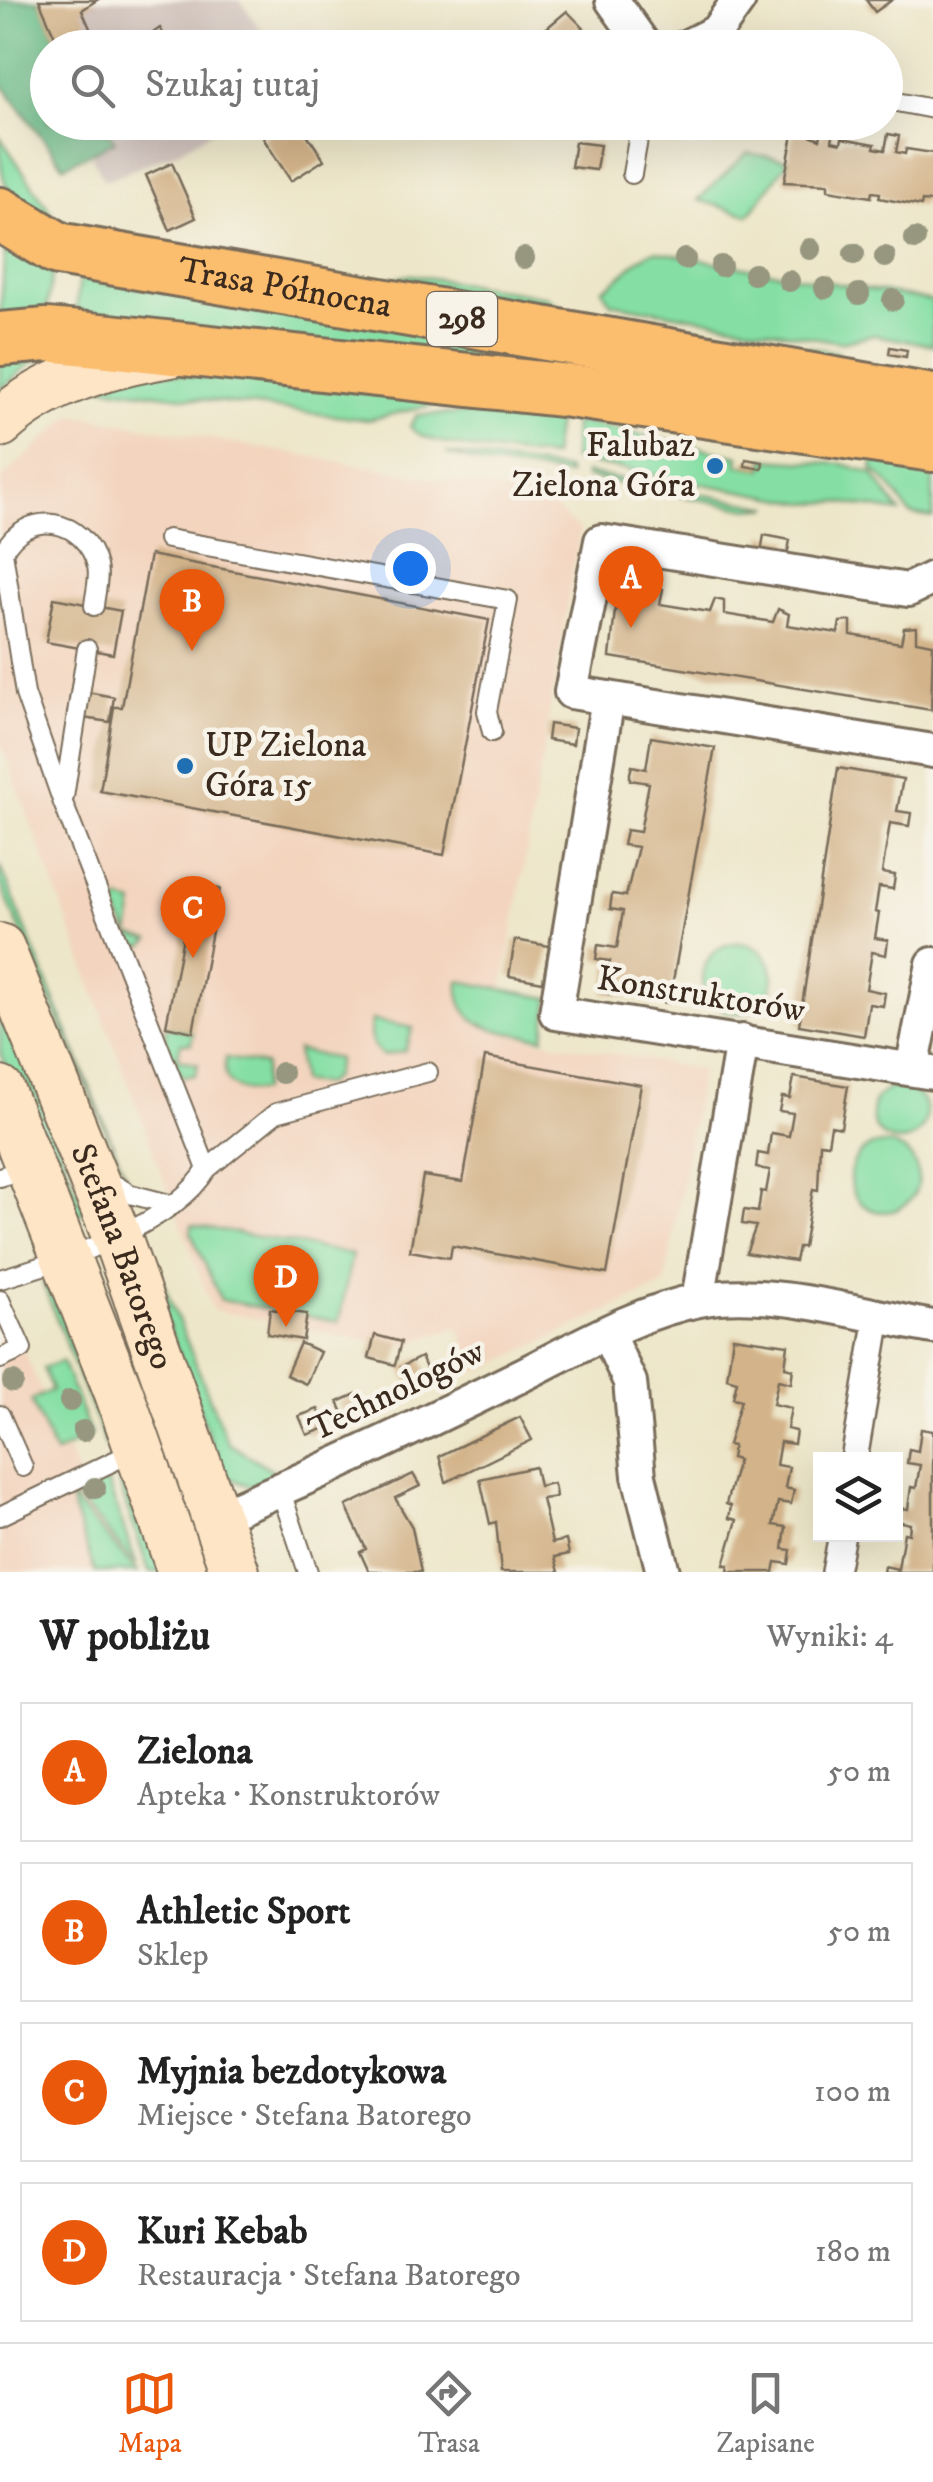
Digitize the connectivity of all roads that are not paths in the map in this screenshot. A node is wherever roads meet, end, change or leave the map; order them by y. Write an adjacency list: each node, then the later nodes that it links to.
1 (612, 0): 3 (street)
2 (739, 0): 4 (street)
3 (633, 30)
4 (726, 30)
5 (903, 103): 6 (lane)
6 (933, 108)
7 (638, 140): 8 (lane)
8 (632, 174)
9 (0, 214): 12 (main road, Trasa Północna / 298)
10 (0, 338): 11 (main road, Trasa Północna / 298)
11 (189, 349): 13 (main road); 14 (main road, Trasa Północna / 298)
12 (933, 401)
13 (0, 423)
14 (933, 446)
15 (168, 539): 20 (lane)
16 (933, 578): 19 (street)
17 (94, 606): 22 (lane)
18 (88, 649): 22 (lane)
19 (608, 698): 21 (street); 25 (street, Konstruktorów)
20 (492, 732)
21 (933, 751)
22 (63, 803): 29 (lane)
23 (0, 948): 30 (main road, Stefana Batorego)
24 (933, 964): 26 (street, Konstruktorów)
25 (742, 1041): 26 (street, Konstruktorów); 37 (street)
26 (923, 1071)
27 (428, 1072): 29 (lane)
28 (0, 1091): 31 (main road, Stefana Batorego)
29 (207, 1168): 32 (lane)
30 (92, 1171): 32 (lane); 33 (main road, Stefana Batorego)
31 (15, 1172): 34 (main road, Stefana Batorego)
32 (174, 1205): 33 (lane)
33 (116, 1235): 34 (lane); 48 (main road, Stefana Batorego)
34 (66, 1256): 35 (lane); 43 (main road, Stefana Batorego)
35 (0, 1279)
36 (0, 1300): 41 (lane)
37 (698, 1300): 38 (street, Technologów); 40 (street, Technologów)
38 (878, 1317): 39 (street, Technologów); 44 (street)
39 (933, 1327)
40 (608, 1334): 46 (street, Technologów); 53 (street)
41 (0, 1360)
42 (0, 1415): 45 (lane)
43 (140, 1449): 47 (lane); 50 (main road, Stefana Batorego)
44 (855, 1452)
45 (23, 1467)
46 (280, 1489): 48 (street, Technologów); 52 (lane)
47 (0, 1516)
48 (218, 1516): 51 (main road, Stefana Batorego)
49 (841, 1542): 54 (street)
50 (182, 1572)
51 (235, 1572)
52 (308, 1572)
53 (663, 1572)
54 (836, 1572)

